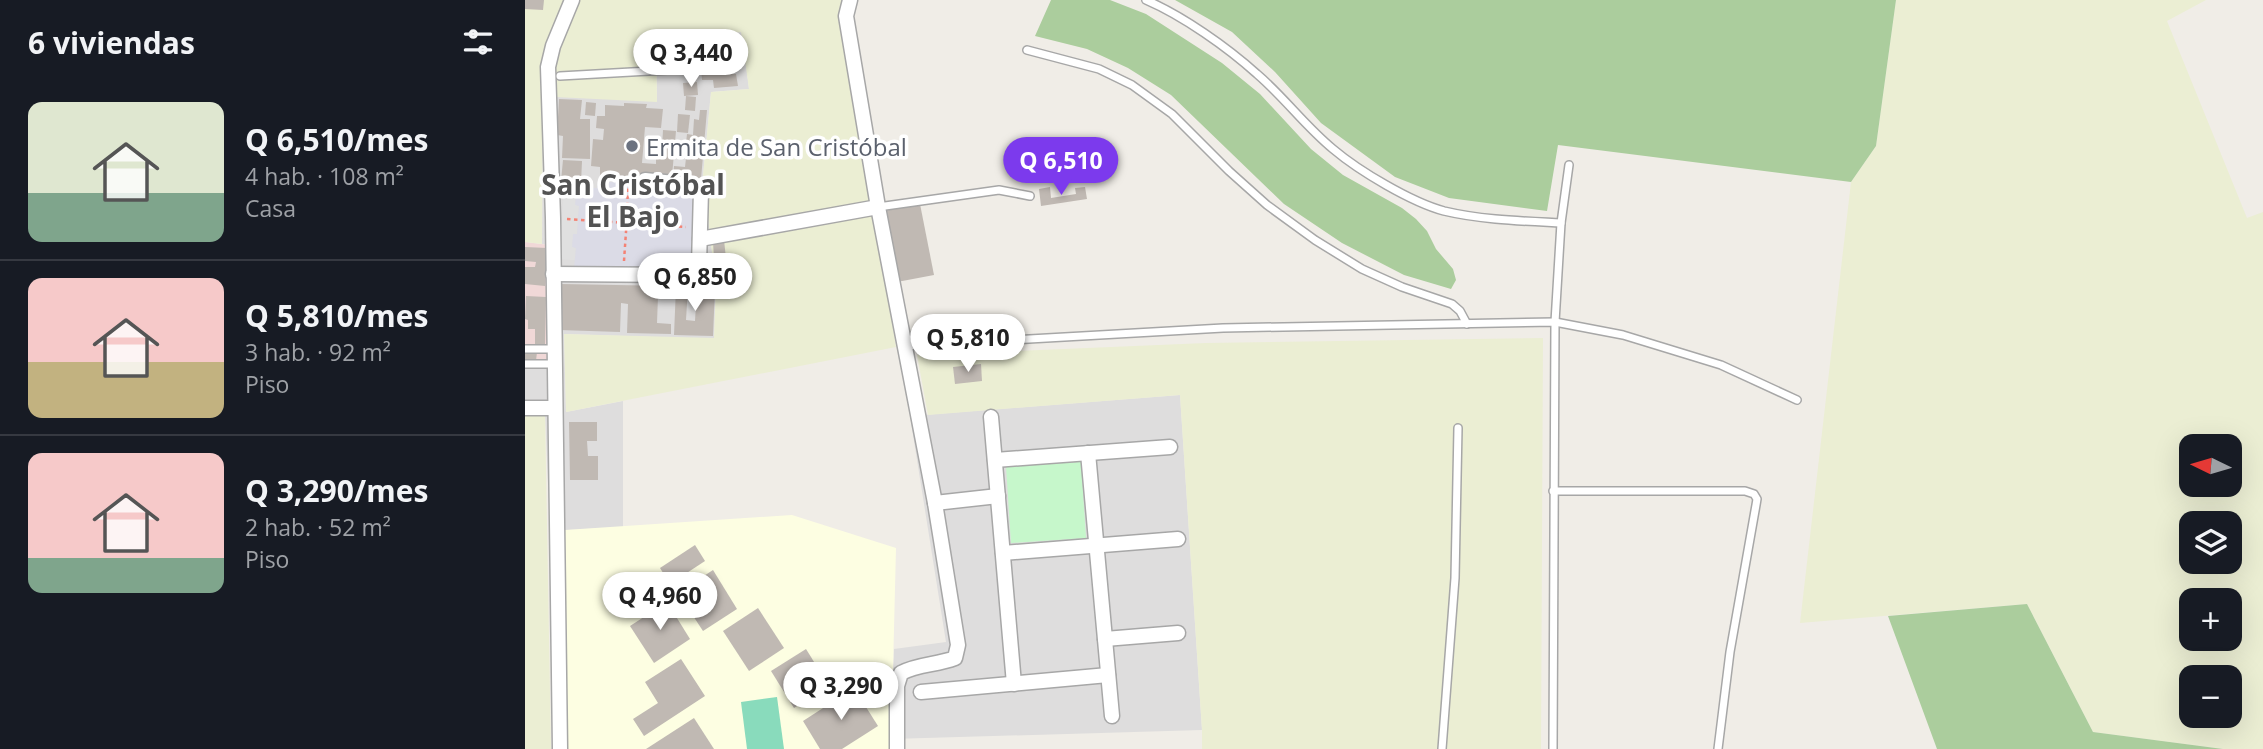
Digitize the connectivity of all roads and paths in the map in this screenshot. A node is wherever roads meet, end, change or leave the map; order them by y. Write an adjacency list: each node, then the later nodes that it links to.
1 (572, 0): 6 (street)
2 (850, 0): 11 (street)
3 (1146, 0): 14 (lane)
4 (1027, 50): 19 (lane)
5 (685, 69): 6 (lane)
6 (554, 76): 12 (street)
7 (1569, 165): 14 (lane)
8 (629, 178): 13 (path)
9 (645, 180): 15 (street)
10 (1030, 196): 11 (lane)
11 (878, 207): 15 (street); 20 (street)
12 (553, 218): 13 (path); 16 (street)
13 (626, 223): 15 (path); 17 (path)
14 (1561, 223): 18 (lane)
15 (700, 233): 17 (street)
16 (553, 274): 17 (street); 22 (street)
17 (624, 275)
18 (1555, 322): 19 (lane); 24 (lane); 32 (lane)
19 (1467, 324): 20 (lane)
20 (905, 346): 34 (street)
21 (525, 349): 22 (lane)
22 (554, 357): 23 (lane); 26 (street)
23 (525, 364)
24 (1797, 400)
25 (525, 408): 26 (street)
26 (555, 408): 44 (street)
27 (991, 417): 31 (street)
28 (1458, 428): 46 (lane)
29 (1170, 447): 30 (street)
30 (1088, 453): 31 (street); 36 (street)
31 (995, 460): 33 (street)
32 (1553, 491): 47 (lane); 48 (lane)
33 (998, 496): 34 (street); 37 (street)
34 (935, 502): 45 (street)
35 (1178, 539): 36 (street)
36 (1098, 546): 37 (street); 39 (street)
37 (1003, 553): 41 (street)
38 (1178, 633): 39 (street)
39 (1105, 639): 40 (street)
40 (1108, 675): 41 (street); 43 (street)
41 (1014, 684): 42 (street)
42 (921, 692)
43 (1112, 716)
44 (560, 749)
45 (897, 749)
46 (1442, 749)
47 (1553, 749)
48 (1718, 749)

